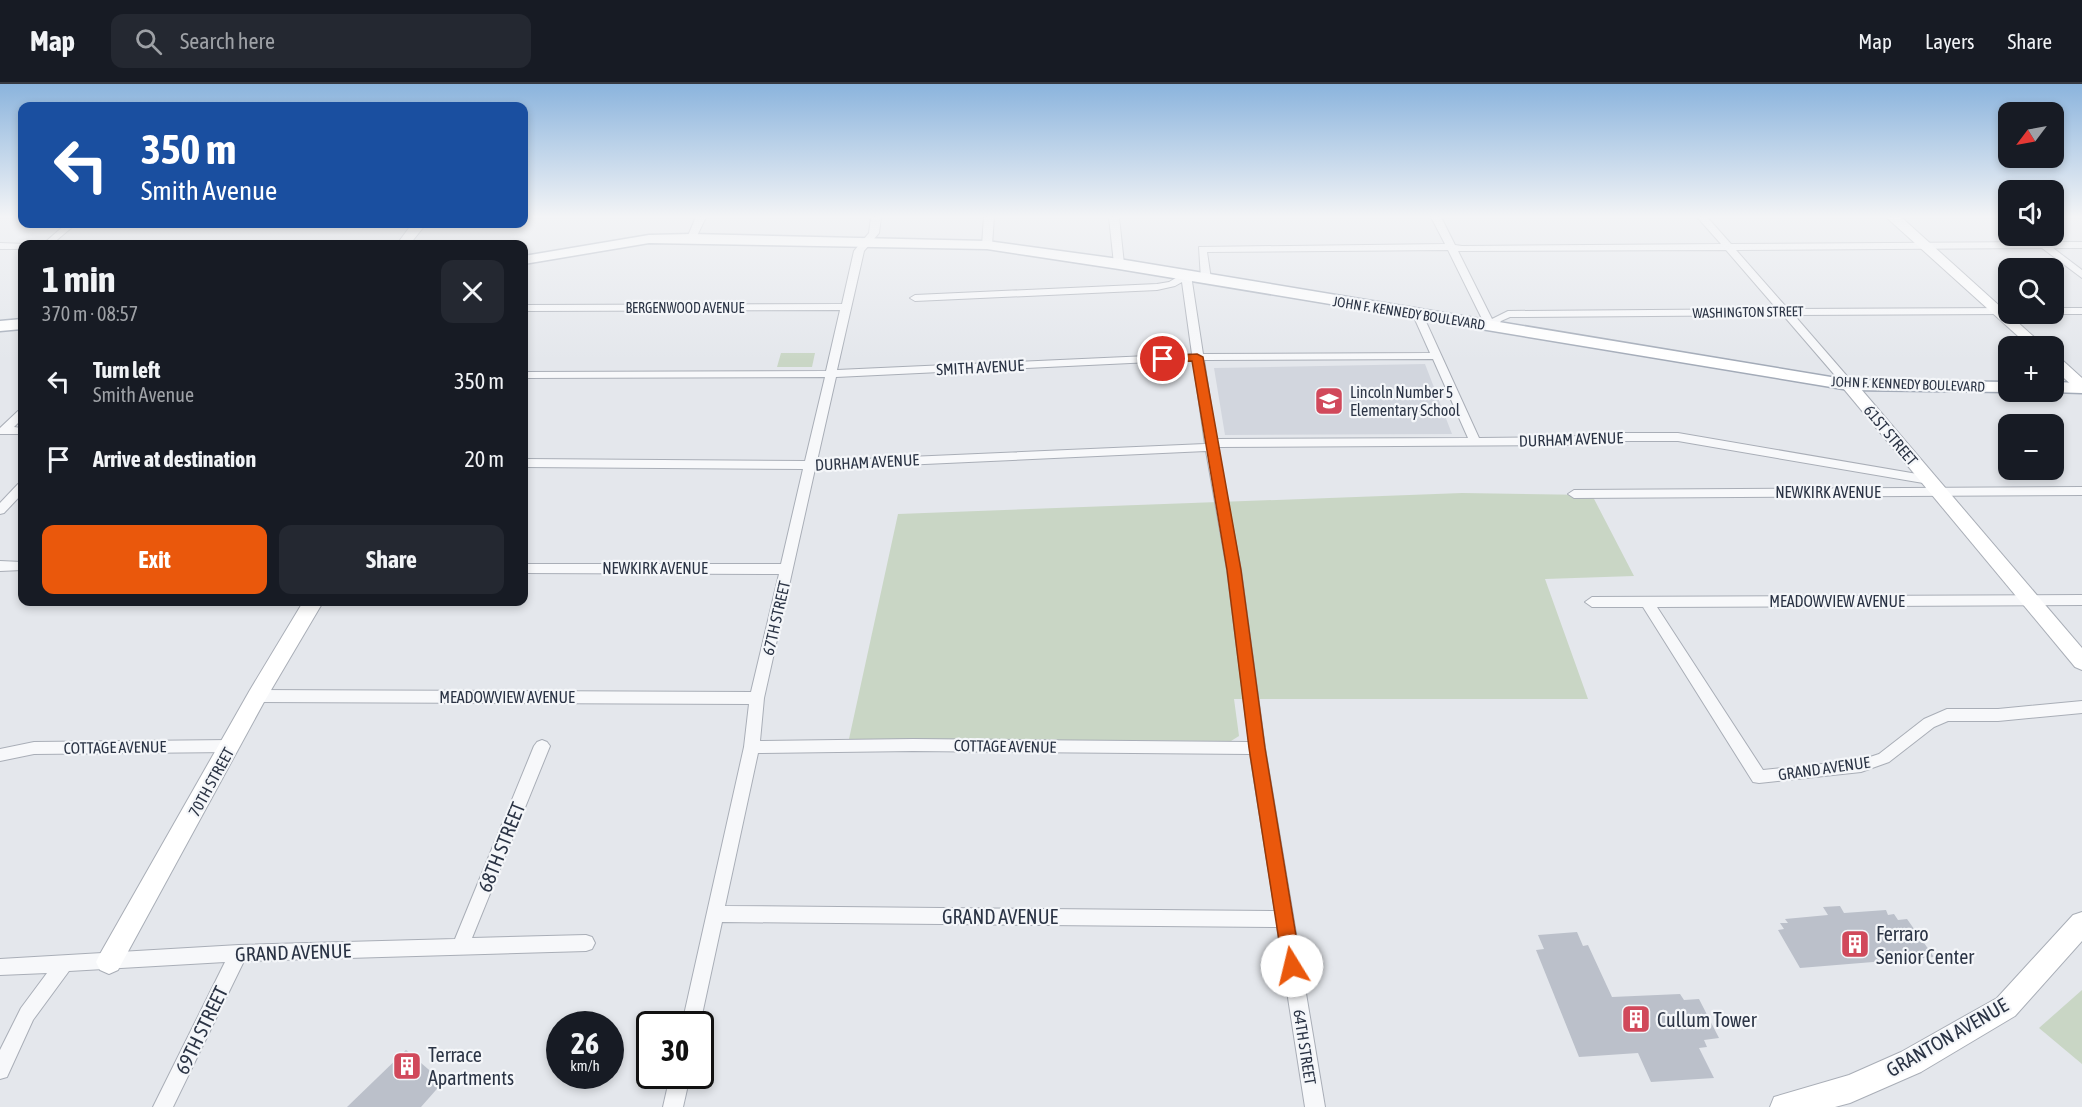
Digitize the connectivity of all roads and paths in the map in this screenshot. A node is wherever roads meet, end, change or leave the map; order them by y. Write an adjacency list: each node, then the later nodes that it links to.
1 (856, 265): 12 (street, 67TH STREET)
2 (1123, 265): 8 (main road, JOHN F. KENNEDY BOULEVARD)
3 (1204, 265): 10 (street)
4 (1460, 265): 23 (street)
5 (1743, 265): 18 (street, 61ST STREET)
6 (1947, 265): 13 (street)
7 (2069, 265): 9 (street)
8 (1185, 275): 10 (main road, JOHN F. KENNEDY BOULEVARD); 11 (street); 26 (street, 64TH STREET)
9 (2082, 275)
10 (1206, 279): 19 (main road, JOHN F. KENNEDY BOULEVARD)
11 (915, 298)
12 (846, 307): 14 (street, BERGENWOOD AVENUE); 28 (street, 67TH STREET)
13 (1998, 307)
14 (528, 308)
15 (1998, 311): 18 (street, WASHINGTON STREET)
16 (2064, 311): 17 (street)
17 (2082, 311)
18 (1785, 312): 23 (street, WASHINGTON STREET); 30 (street, 61ST STREET)
19 (1418, 315): 23 (main road, JOHN F. KENNEDY BOULEVARD); 25 (street)
20 (18, 324): 22 (main road)
21 (2016, 324): 24 (street)
22 (0, 326)
23 (1491, 327): 30 (main road, JOHN F. KENNEDY BOULEVARD)
24 (2027, 336)
25 (1436, 356): 26 (street, SMITH AVENUE); 36 (street)
26 (1197, 357): 28 (street, SMITH AVENUE); 37 (street, 64TH STREET)
27 (2064, 370): 33 (street)
28 (831, 374): 29 (street, SMITH AVENUE); 39 (street, 67TH STREET)
29 (528, 375)
30 (1849, 385): 31 (main road, JOHN F. KENNEDY BOULEVARD); 40 (street, 61ST STREET)
31 (1998, 387)
32 (2064, 387): 33 (main road)
33 (2082, 387)
34 (18, 417): 35 (street)
35 (18, 431)
36 (1475, 441): 37 (street, DURHAM AVENUE); 40 (street, DURHAM AVENUE)
37 (1211, 445): 39 (street, DURHAM AVENUE); 61 (street, 64TH STREET)
38 (528, 463): 39 (street, DURHAM AVENUE)
39 (811, 465): 48 (street, 67TH STREET)
40 (1934, 486): 42 (street, NEWKIRK AVENUE); 43 (street, NEWKIRK AVENUE); 49 (street, 61ST STREET)
41 (18, 491): 44 (street)
42 (2082, 491)
43 (1574, 494)
44 (0, 510)
45 (0, 566): 46 (street)
46 (18, 566)
47 (528, 568): 48 (street, NEWKIRK AVENUE)
48 (787, 569): 56 (street, 67TH STREET)
49 (2030, 600): 50 (street, MEADOWVIEW AVENUE); 52 (street, MEADOWVIEW AVENUE); 54 (street)
50 (2082, 600)
51 (1592, 602): 52 (street, MEADOWVIEW AVENUE)
52 (1647, 602): 57 (street, GRAND AVENUE)
53 (311, 606): 55 (street, 70TH STREET)
54 (2082, 662)
55 (257, 696): 56 (street, MEADOWVIEW AVENUE); 58 (street, 70TH STREET)
56 (757, 698): 60 (street, 67TH STREET)
57 (2082, 707)
58 (231, 746): 62 (street, COTTAGE AVENUE); 69 (street, 70TH STREET)
59 (542, 746): 67 (street, 68TH STREET)
60 (752, 747): 61 (street, COTTAGE AVENUE); 63 (street, 67TH STREET)
61 (1257, 748): 64 (street, 64TH STREET)
62 (0, 756)
63 (716, 914): 64 (street, GRAND AVENUE); 72 (street, 67TH STREET)
64 (1284, 919): 77 (street, 64TH STREET)
65 (2082, 923): 78 (street, GRANTON AVENUE)
66 (586, 943): 67 (street, GRAND AVENUE)
67 (460, 946): 68 (street, GRAND AVENUE)
68 (239, 953): 69 (street, GRAND AVENUE); 75 (street, 69TH STREET)
69 (109, 962): 70 (street, GRAND AVENUE)
70 (63, 965): 71 (street, GRAND AVENUE); 73 (street)
71 (0, 967)
72 (695, 1011)
73 (0, 1070)
74 (677, 1089): 76 (street)
75 (163, 1107)
76 (674, 1107)
77 (1315, 1107)
78 (1784, 1107)

